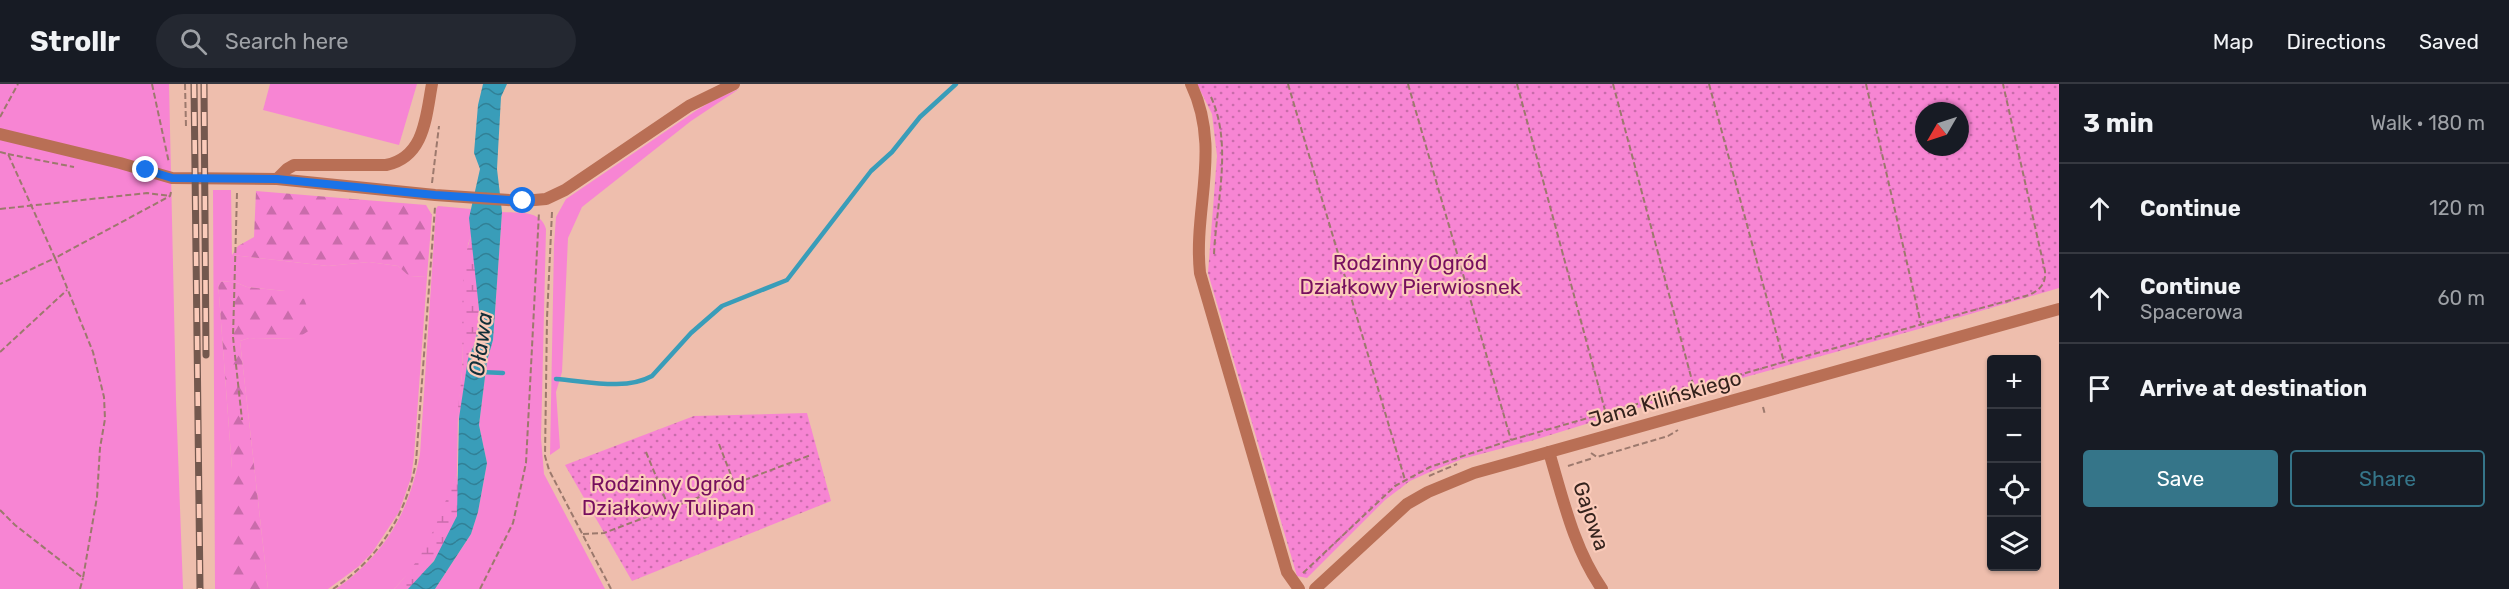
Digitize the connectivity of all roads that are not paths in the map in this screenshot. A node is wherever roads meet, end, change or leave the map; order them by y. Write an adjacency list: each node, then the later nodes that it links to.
1 (432, 84): 5 (street)
2 (734, 84): 5 (street)
3 (1191, 84): 8 (street)
4 (0, 134): 5 (street)
5 (270, 179)
6 (2059, 309): 7 (street, Jana Kilińskiego)
7 (1549, 452): 9 (street, Jana Kilińskiego); 10 (street, Gajowa)
8 (1301, 580)
9 (1315, 589)
10 (1602, 589)

